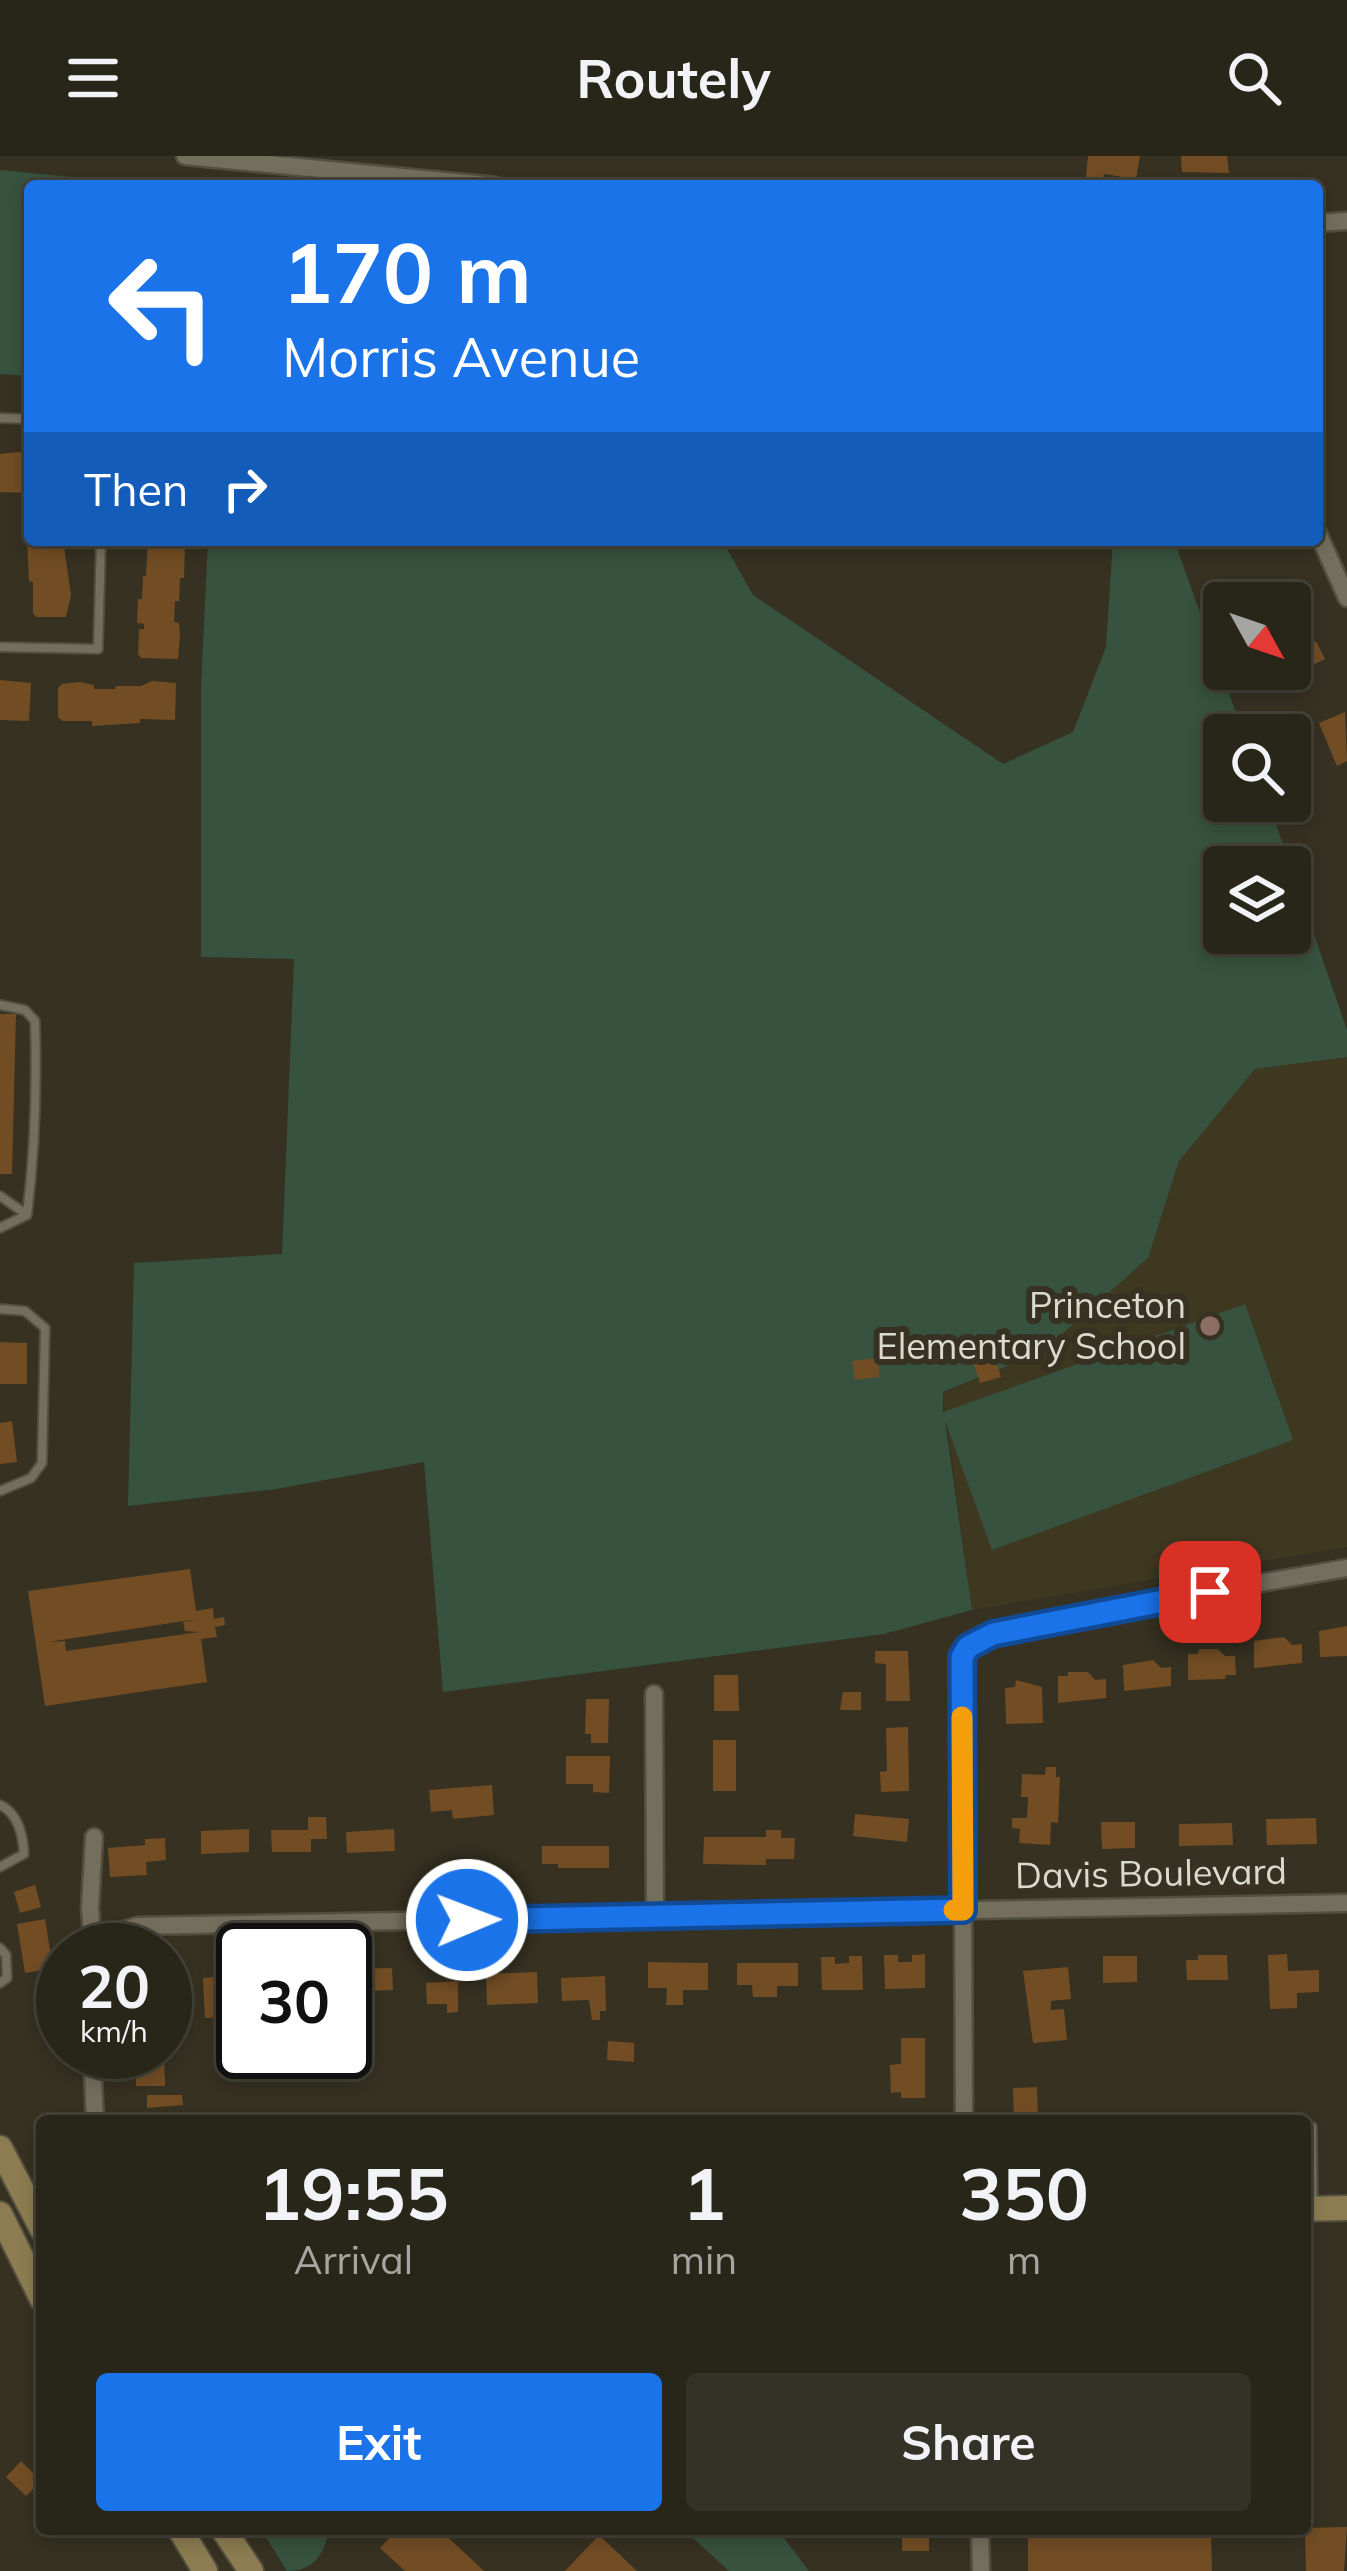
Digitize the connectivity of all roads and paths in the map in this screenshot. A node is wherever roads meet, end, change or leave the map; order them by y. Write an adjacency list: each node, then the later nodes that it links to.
1 (185, 156): 2 (street)
2 (434, 180)
3 (1323, 544): 5 (street)
4 (101, 546): 6 (lane)
5 (1347, 598)
6 (0, 646)
7 (0, 1005): 9 (lane)
8 (0, 1196): 9 (lane)
9 (28, 1215): 10 (lane)
10 (0, 1228)
11 (0, 1309): 12 (lane)
12 (0, 1492)
13 (1347, 1568): 19 (street)
14 (654, 1694): 20 (street)
15 (0, 1805): 17 (lane)
16 (94, 1837): 21 (street)
17 (0, 1867)
18 (1347, 1903): 19 (street, Davis Boulevard)
19 (963, 1910): 20 (street, Davis Boulevard); 27 (street)
20 (655, 1916): 22 (street, Davis Boulevard)
21 (92, 1923)
22 (192, 1925)
23 (0, 1948): 24 (lane)
24 (0, 1983)
25 (93, 2079): 26 (street)
26 (95, 2115)
27 (964, 2115)
28 (1312, 2127): 30 (lane)
29 (0, 2148): 34 (main road)
30 (1311, 2154)
31 (1347, 2208): 32 (main road)
32 (1311, 2209)
33 (0, 2214): 35 (main road)
34 (36, 2217)
35 (33, 2258)
36 (184, 2535): 39 (main road)
37 (227, 2535): 40 (main road)
38 (980, 2535): 41 (street)
39 (206, 2571)
40 (250, 2571)
41 (981, 2571)

